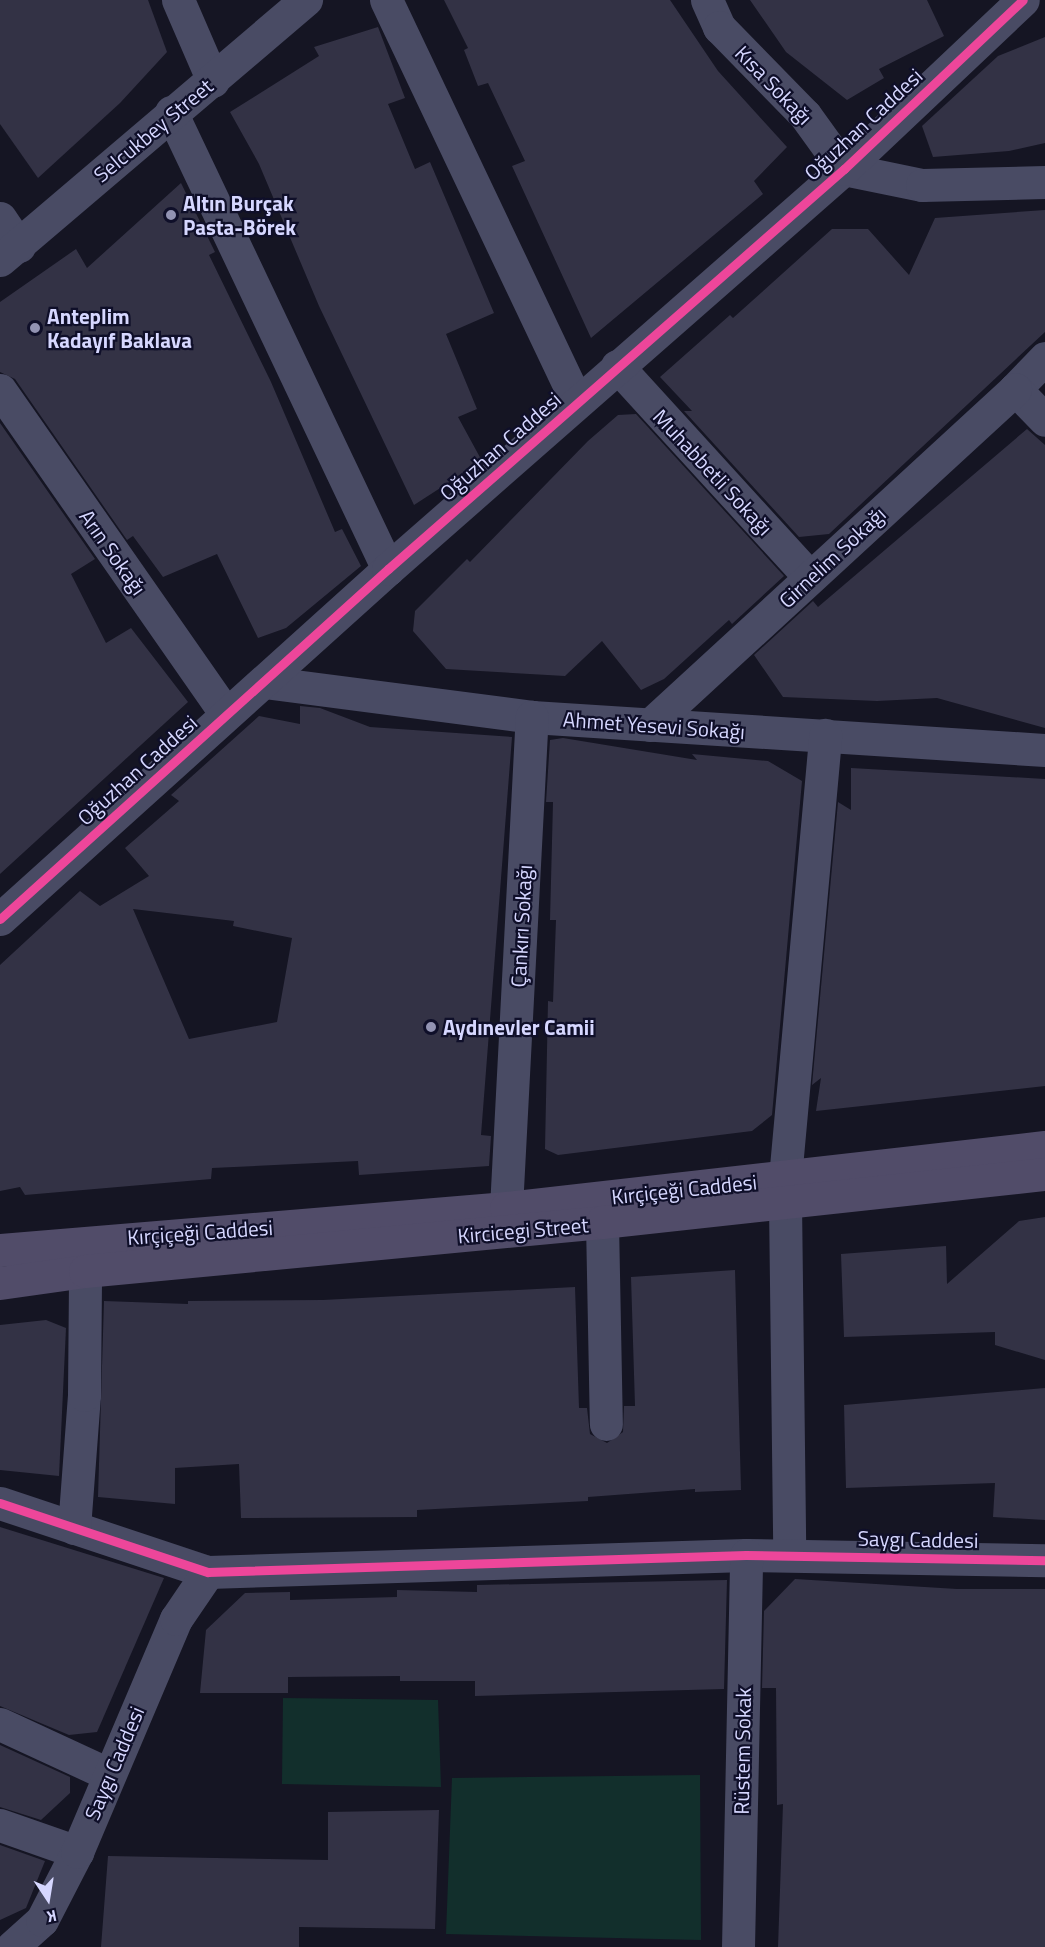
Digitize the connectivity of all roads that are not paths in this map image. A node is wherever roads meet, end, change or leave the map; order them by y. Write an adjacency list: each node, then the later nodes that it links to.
1 (178, 0): 6 (street)
2 (306, 0): 6 (street, Selcukbey Street)
3 (386, 0): 16 (street)
4 (707, 0): 8 (street, Kısa Sokağı)
5 (1023, 0): 8 (street, Oğuzhan Caddesi)
6 (213, 81): 7 (street, Selcukbey Street)
7 (171, 112): 11 (street, Selcukbey Street); 18 (street)
8 (844, 169): 9 (street); 13 (street, Oğuzhan Caddesi)
9 (1045, 182)
10 (0, 218): 11 (street)
11 (9, 253)
12 (1045, 358): 14 (street, Girnelim Sokağı)
13 (617, 366): 16 (street, Oğuzhan Caddesi); 19 (street, Muhabbetli Sokağı)
14 (1015, 389): 17 (street); 19 (street, Girnelim Sokağı)
15 (0, 390): 21 (street, Arın Sokağı)
16 (577, 402): 18 (street, Oğuzhan Caddesi)
17 (1045, 420)
18 (388, 569): 20 (street, Oğuzhan Caddesi)
19 (810, 577): 23 (street, Girnelim Sokağı)
20 (264, 682): 21 (street, Oğuzhan Caddesi); 22 (street, Ahmet Yesevi Sokağı)
21 (226, 714): 26 (street, Oğuzhan Caddesi)
22 (532, 717): 23 (street, Ahmet Yesevi Sokağı); 30 (street, Çankırı Sokağı)
23 (650, 725): 24 (street, Ahmet Yesevi Sokağı)
24 (825, 735): 25 (street, Ahmet Yesevi Sokağı); 29 (street)
25 (1045, 750)
26 (0, 919)
27 (1045, 1147): 29 (main road, Kırçiçeği Caddesi)
28 (1045, 1174): 29 (main road, Kircicegi Street)
29 (785, 1190): 30 (main road, Kırçiçeği Caddesi); 31 (main road, Kircicegi Street); 38 (street)
30 (506, 1208): 32 (main road, Kırçiçeği Caddesi)
31 (602, 1222): 33 (main road, Kircicegi Street); 35 (street)
32 (0, 1250)
33 (85, 1271): 34 (main road, Kircicegi Street); 37 (street)
34 (0, 1283)
35 (606, 1424)
36 (0, 1503): 37 (street, Saygı Caddesi)
37 (74, 1528): 41 (street, Saygı Caddesi)
38 (789, 1554): 39 (street, Saygı Caddesi); 40 (street, Saygı Caddesi)
39 (746, 1555): 41 (street, Saygı Caddesi); 47 (street, Rüstem Sokak)
40 (1045, 1560)
41 (208, 1572): 43 (street, Saygı Caddesi)
42 (0, 1724): 43 (street)
43 (108, 1774): 45 (street, Saygı Caddesi)
44 (0, 1825): 45 (street)
45 (77, 1852): 46 (street, Saygı Caddesi)
46 (12, 1947)
47 (738, 1947)

